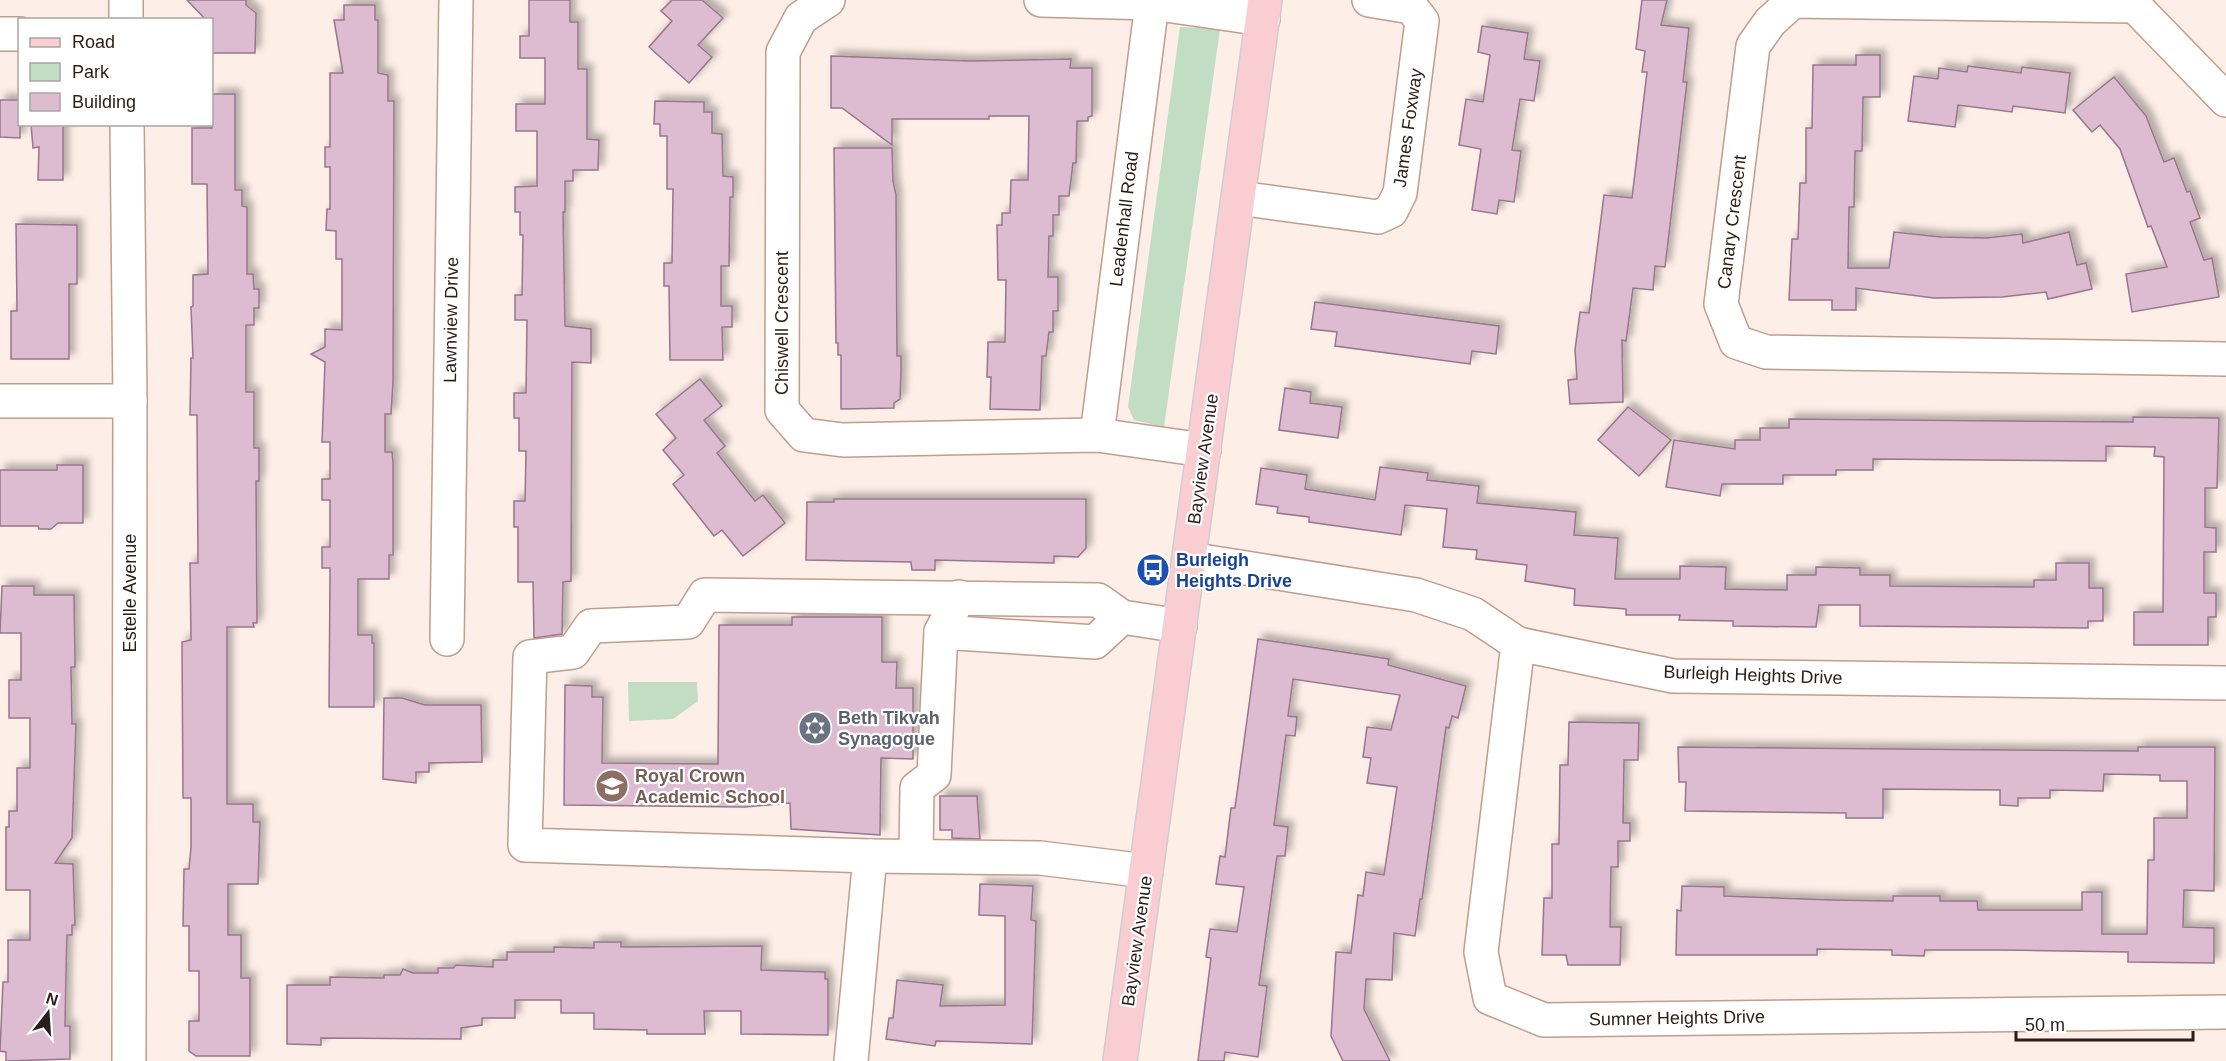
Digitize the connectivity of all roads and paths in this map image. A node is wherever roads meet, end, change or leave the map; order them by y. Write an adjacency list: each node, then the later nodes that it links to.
1 (126, 0): 9 (street)
2 (456, 0): 25 (street, Lawnview Drive)
3 (828, 0): 18 (street, Chiswell Crescent)
4 (1041, 0): 6 (street)
5 (1369, 0): 14 (street, James Foxway)
6 (1152, 3): 8 (street); 18 (street, Leadenhall Road)
7 (2132, 3): 12 (street); 15 (street, Canary Crescent)
8 (1264, 10): 14 (main road, Bayview Avenue)
9 (126, 18)
10 (0, 34): 11 (street)
11 (18, 34)
12 (2226, 100)
13 (127, 126): 17 (street, Estelle Avenue)
14 (1239, 198): 19 (main road, Bayview Avenue)
15 (2226, 359)
16 (0, 401): 17 (street)
17 (130, 402): 32 (street, Estelle Avenue)
18 (1097, 435): 19 (street, Chiswell Crescent)
19 (1204, 450): 20 (main road, Bayview Avenue)
20 (1189, 559): 23 (main road, Bayview Avenue); 26 (street, Burleigh Heights Drive)
21 (959, 597): 22 (street); 24 (street); 29 (street)
22 (1122, 617): 23 (street); 24 (street)
23 (1180, 626): 30 (main road, Bayview Avenue)
24 (941, 632): 28 (street)
25 (447, 639)
26 (1518, 644): 27 (street, Burleigh Heights Drive); 31 (street, Sumner Heights Drive)
27 (2226, 683)
28 (916, 855): 29 (street); 30 (street)
29 (870, 856): 33 (street)
30 (1146, 871): 34 (main road, Bayview Avenue)
31 (2226, 1012)
32 (129, 1061)
33 (851, 1061)
34 (1120, 1061)

